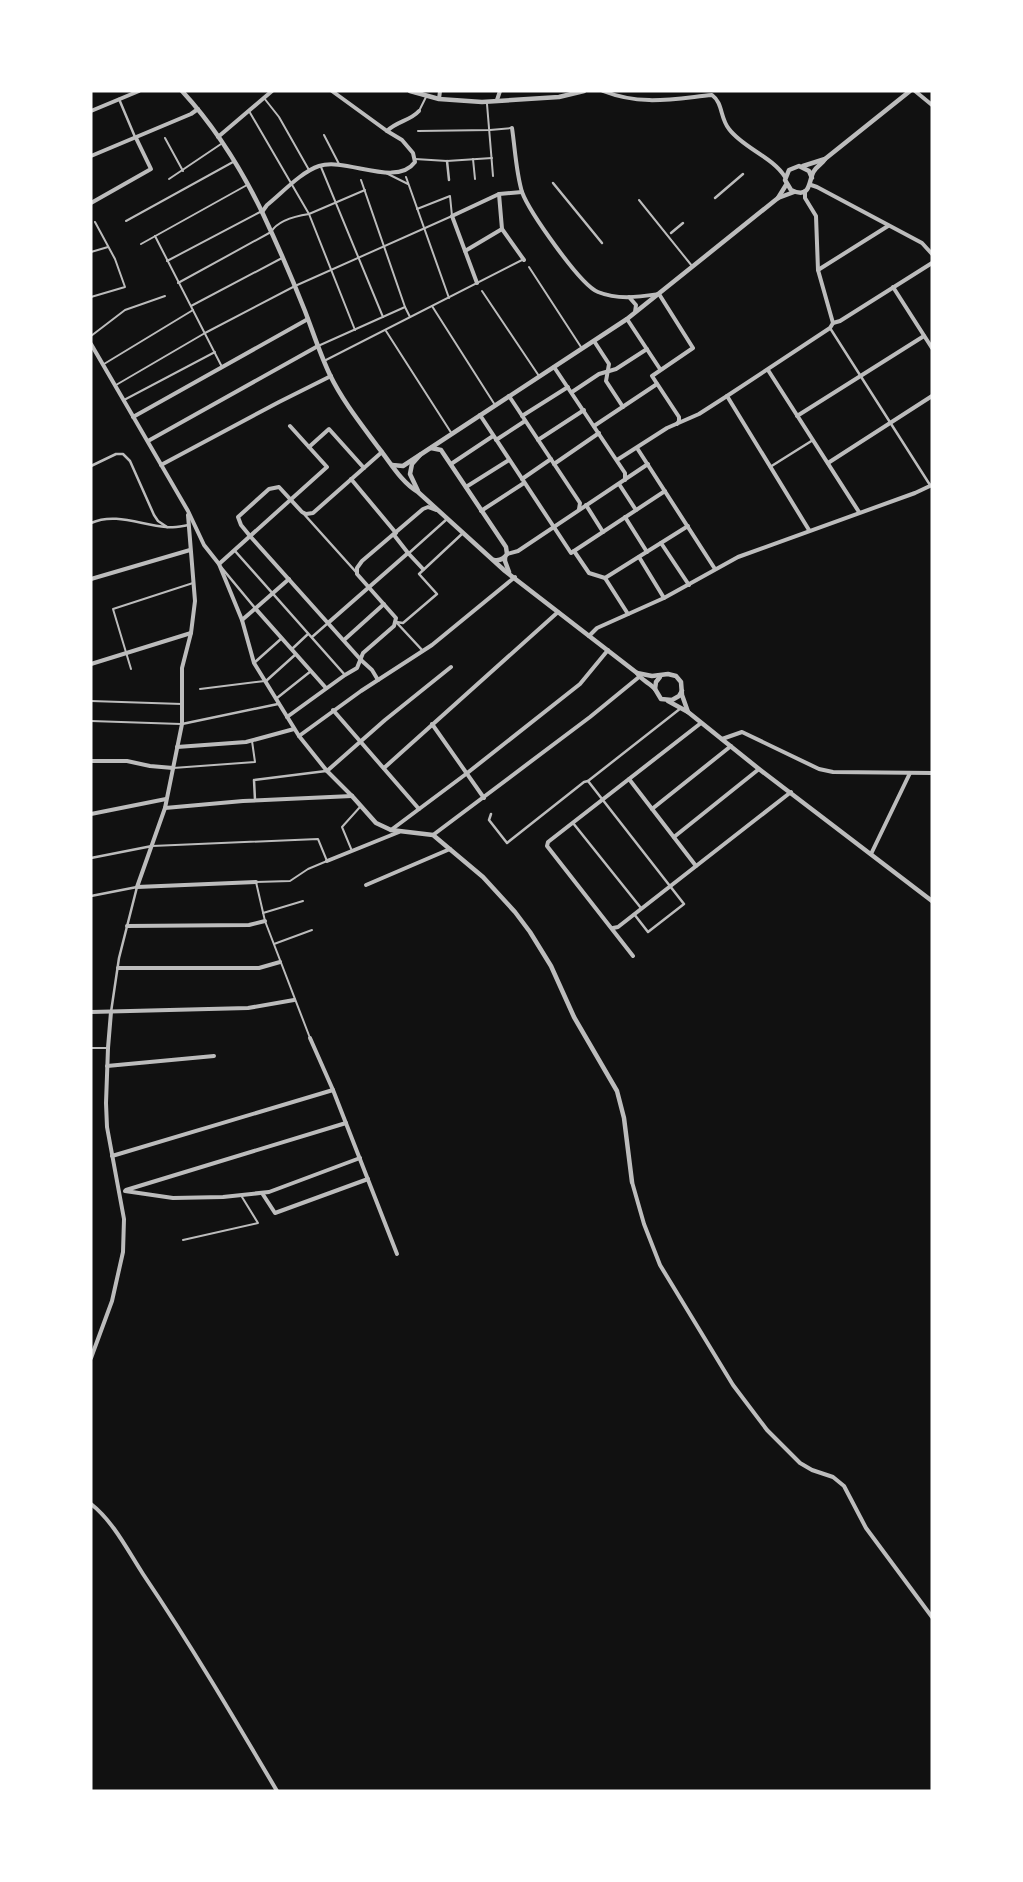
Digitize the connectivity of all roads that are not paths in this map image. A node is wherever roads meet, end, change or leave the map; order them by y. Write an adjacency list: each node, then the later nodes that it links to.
1 (139, 91): 16 (street)
2 (182, 91): 21 (street)
3 (272, 91): 15 (street)
4 (332, 91): 27 (street)
5 (410, 91): 13 (street)
6 (440, 91): 17 (street)
7 (500, 91): 18 (street)
8 (562, 91): 14 (street)
9 (584, 91): 14 (street)
10 (603, 91): 49 (street)
11 (910, 91): 36 (street)
12 (915, 91): 20 (street)
13 (427, 95): 17 (street); 24 (lane)
14 (557, 96): 18 (street)
15 (264, 98): 23 (street); 45 (lane)
16 (119, 99): 22 (street); 31 (street)
17 (439, 99): 19 (street)
18 (497, 100): 19 (street)
19 (486, 101): 26 (lane)
20 (932, 105)
21 (198, 109): 30 (street); 31 (street)
22 (91, 111)
23 (249, 111): 30 (street); 60 (lane)
24 (419, 111): 27 (street)
25 (512, 128): 26 (lane); 64 (street)
26 (490, 130): 28 (lane); 35 (lane)
27 (388, 131): 37 (street)
28 (418, 131)
29 (324, 134): 41 (lane)
30 (218, 137): 33 (street)
31 (136, 138): 34 (street); 70 (street)
32 (165, 138): 44 (lane)
33 (222, 143): 40 (street); 44 (lane)
34 (91, 156)
35 (492, 158): 38 (lane); 48 (lane)
36 (825, 158): 43 (street); 51 (street)
37 (415, 159): 39 (lane); 46 (street)
38 (473, 159): 39 (lane); 53 (lane)
39 (447, 161): 55 (street)
40 (233, 162): 59 (street); 76 (lane)
41 (339, 164): 42 (street); 46 (street)
42 (321, 166): 45 (street); 71 (lane)
43 (803, 166): 49 (street); 51 (street)
44 (183, 171): 52 (lane)
45 (309, 171): 60 (street)
46 (384, 172): 57 (lane)
47 (743, 174): 67 (street)
48 (494, 176)
49 (786, 176): 58 (street)
50 (406, 177): 57 (lane)
51 (812, 178): 61 (street)
52 (169, 179)
53 (474, 179)
54 (361, 180): 62 (lane)
55 (449, 180)
56 (553, 183): 85 (street)
57 (409, 184): 72 (lane)
58 (786, 184): 65 (street); 68 (street)
59 (247, 185): 73 (street); 84 (lane)
60 (292, 185): 73 (street); 74 (lane)
61 (811, 185): 63 (street); 79 (street)
62 (365, 190): 71 (lane); 88 (lane)
63 (805, 191): 65 (street); 99 (street)
64 (522, 192): 66 (street); 110 (street)
65 (794, 192): 68 (street)
66 (499, 194): 75 (street); 81 (street)
67 (715, 198)
68 (778, 198): 98 (street)
69 (638, 200): 98 (lane)
70 (91, 203)
71 (336, 203): 74 (lane); 93 (lane)
72 (417, 209): 75 (lane); 80 (lane)
73 (262, 212): 82 (street); 95 (lane)
74 (309, 214): 82 (lane); 100 (lane)
75 (452, 216): 80 (lane); 89 (street)
76 (126, 221)
77 (95, 222): 87 (lane)
78 (683, 223): 83 (street)
79 (888, 226): 91 (street); 99 (street)
80 (423, 229): 88 (lane); 109 (lane)
81 (502, 230): 89 (street); 94 (street)
82 (271, 232): 92 (street); 101 (lane)
83 (671, 233)
84 (155, 236): 86 (lane); 95 (lane)
85 (602, 243)
86 (141, 244)
87 (109, 246): 90 (lane); 108 (lane)
88 (384, 247): 93 (lane); 113 (lane)
89 (465, 251): 102 (street)
90 (91, 252)
91 (932, 254)
92 (282, 257): 103 (street); 111 (lane)
93 (359, 258): 100 (lane); 116 (lane)
94 (524, 260): 102 (lane)
95 (167, 261): 101 (lane)
96 (932, 263): 104 (street)
97 (528, 267): 132 (lane)
98 (693, 267): 106 (street)
99 (818, 270): 120 (street)
100 (332, 271): 103 (lane); 122 (lane)
101 (178, 283): 111 (lane)
102 (477, 283): 109 (lane)
103 (295, 286): 118 (street); 124 (lane)
104 (893, 287): 120 (street); 126 (street)
105 (482, 291): 144 (lane)
106 (659, 294): 110 (street); 115 (street); 140 (street)
107 (165, 296): 125 (lane)
108 (91, 297)
109 (449, 298): 112 (lane)
110 (629, 298): 115 (street)
111 (191, 306): 114 (lane)
112 (432, 306): 117 (lane); 154 (lane)
113 (405, 307): 116 (lane); 117 (lane)
114 (193, 310): 124 (lane); 137 (lane)
115 (634, 314): 119 (street)
116 (383, 317): 122 (lane)
117 (410, 318): 123 (lane)
118 (308, 319): 129 (street); 138 (street)
119 (627, 320): 127 (street); 133 (street)
120 (833, 323): 121 (street)
121 (830, 328): 141 (street); 145 (street)
122 (355, 330): 129 (lane)
123 (385, 330): 136 (lane); 167 (lane)
124 (205, 333): 134 (lane); 146 (lane)
125 (91, 336)
126 (924, 336): 130 (street); 145 (street)
127 (594, 342): 132 (street); 142 (street)
128 (91, 344): 135 (street)
129 (318, 346): 136 (street); 171 (street)
130 (932, 348)
131 (91, 349): 135 (street)
132 (582, 349): 139 (street)
133 (647, 349): 140 (street); 142 (street)
134 (215, 352): 138 (lane); 153 (lane)
135 (100, 358): 137 (street)
136 (324, 361): 143 (street)
137 (104, 364): 146 (street)
138 (222, 367): 160 (street)
139 (554, 367): 144 (street); 148 (street)
140 (660, 369): 147 (street)
141 (768, 370): 151 (street); 159 (street)
142 (608, 372): 149 (street); 155 (street)
143 (330, 376): 175 (street); 183 (street)
144 (539, 376): 150 (street)
145 (860, 376): 159 (street); 162 (street)
146 (116, 384): 153 (street)
147 (657, 384): 155 (street); 163 (street)
148 (568, 387): 149 (street); 158 (street)
149 (572, 392): 156 (street)
150 (508, 396): 154 (street); 158 (street)
151 (727, 396): 163 (street); 186 (street)
152 (932, 396): 162 (street)
153 (124, 400): 160 (street)
154 (495, 405): 157 (street)
155 (623, 407): 165 (street)
156 (584, 410): 165 (street); 169 (street)
157 (480, 415): 167 (street); 168 (street)
158 (522, 416): 161 (street)
159 (797, 416): 170 (street)
160 (134, 417): 171 (street)
161 (526, 421): 168 (street); 169 (street)
162 (890, 423): 180 (street); 192 (street)
163 (677, 424): 174 (street)
164 (290, 426): 172 (street)
165 (594, 426): 166 (street)
166 (599, 433): 178 (street); 179 (street)
167 (452, 434): 173 (street)
168 (495, 438): 177 (street); 181 (street)
169 (538, 440): 179 (street)
170 (812, 440): 180 (street); 186 (street)
171 (148, 442): 183 (street)
172 (309, 447): 187 (street); 196 (street)
173 (430, 448): 176 (street); 181 (street)
174 (637, 448): 178 (street); 182 (street)
175 (382, 452): 185 (street); 187 (street)
176 (420, 455): 185 (street); 195 (street)
177 (509, 460): 190 (street); 193 (street)
178 (617, 460): 189 (street)
179 (552, 462): 190 (street); 202 (street)
180 (828, 462): 204 (street)
181 (451, 464): 193 (street)
182 (648, 464): 189 (street); 194 (street)
183 (160, 465): 200 (street)
184 (91, 466): 211 (street)
185 (392, 466): 195 (street)
186 (770, 467): 212 (street)
187 (364, 468): 188 (street)
188 (351, 479): 203 (street); 215 (street)
189 (625, 480): 191 (street)
190 (523, 481): 201 (street); 210 (street)
191 (619, 484): 197 (street); 199 (street)
192 (931, 485): 204 (street)
193 (466, 487): 201 (street)
194 (665, 491): 199 (street); 209 (street)
195 (418, 492): 198 (street)
196 (291, 500): 203 (street); 216 (street); 216 (street)
197 (586, 505): 202 (street); 213 (street)
198 (437, 510): 206 (street); 215 (street)
199 (636, 510): 205 (street)
200 (188, 511): 208 (street); 226 (street)
201 (481, 511): 223 (street)
202 (577, 511): 210 (street)
203 (302, 512): 230 (street)
204 (859, 512): 212 (street)
205 (625, 517): 213 (street); 221 (street)
206 (447, 519): 214 (street); 222 (street)
207 (91, 523): 211 (street)
208 (189, 524): 211 (street); 218 (street)
209 (688, 526): 217 (street); 228 (street)
210 (554, 527): 220 (street); 223 (street)
211 (167, 528)
212 (809, 530): 228 (street)
213 (603, 532): 220 (street)
214 (463, 533): 225 (street); 227 (street)
215 (395, 534): 222 (street); 230 (street)
216 (250, 536): 219 (street); 233 (street)
217 (661, 543): 221 (street); 236 (street)
218 (190, 550): 234 (street); 235 (street)
219 (235, 551): 226 (street); 238 (street)
220 (572, 552): 232 (street)
221 (647, 552): 224 (street)
222 (408, 553): 227 (street); 237 (street)
223 (506, 556): 225 (street); 229 (street)
224 (639, 557): 232 (street); 239 (street)
225 (494, 560): 229 (street)
226 (219, 564): 241 (street); 244 (street)
227 (423, 569): 246 (street)
228 (715, 569): 236 (street)
229 (509, 572): 231 (street)
230 (357, 574): 237 (street)
231 (515, 578): 242 (street); 255 (street)
232 (605, 578): 243 (street)
233 (289, 579): 238 (street); 245 (street)
234 (91, 580)
235 (195, 582): 247 (street); 256 (lane)
236 (689, 585): 239 (street)
237 (369, 586): 240 (street); 245 (street)
238 (273, 593): 241 (street); 248 (street)
239 (664, 598): 243 (street)
240 (384, 604): 246 (street); 252 (street)
241 (255, 608): 244 (street); 251 (street)
242 (558, 612): 249 (street); 286 (street)
243 (628, 614): 249 (street)
244 (242, 620): 259 (street)
245 (328, 622): 250 (street); 252 (street)
246 (396, 622): 255 (street); 258 (street)
247 (191, 633): 256 (street); 277 (street)
248 (308, 634): 250 (street); 253 (street)
249 (589, 636): 254 (street)
250 (312, 637): 264 (street)
251 (282, 638): 253 (street); 259 (street)
252 (344, 640): 258 (street)
253 (292, 649): 257 (street)
254 (608, 650): 265 (street); 301 (street)
255 (423, 651): 267 (street)
256 (127, 653): 260 (street); 262 (lane)
257 (296, 654): 263 (street); 268 (street)
258 (361, 660): 264 (street); 267 (street)
259 (254, 663): 268 (street)
260 (91, 664)
261 (451, 667): 291 (street)
262 (131, 669)
263 (311, 671): 269 (street); 273 (street)
264 (345, 675): 269 (street)
265 (638, 675): 266 (street); 271 (street); 306 (street)
266 (661, 676): 271 (street); 272 (street)
267 (378, 680): 280 (street)
268 (266, 681): 270 (lane); 273 (street)
269 (326, 688): 282 (street)
270 (200, 689)
271 (655, 689): 275 (street)
272 (682, 689): 275 (street); 278 (street)
273 (277, 698): 276 (street)
274 (91, 701): 277 (lane)
275 (668, 701): 279 (street)
276 (280, 703): 282 (street); 285 (street)
277 (182, 704): 285 (street)
278 (686, 704): 279 (street); 281 (street)
279 (681, 708): 281 (street); 303 (street)
280 (333, 710): 288 (street); 291 (street)
281 (688, 712): 284 (street)
282 (287, 717): 287 (street)
283 (91, 721): 285 (lane)
284 (701, 723): 289 (street); 302 (street)
285 (182, 724): 293 (street)
286 (432, 724): 296 (street); 301 (street)
287 (294, 729): 288 (street); 290 (street)
288 (299, 736): 298 (street)
289 (722, 739): 292 (street); 299 (street)
290 (252, 741): 293 (street); 295 (lane)
291 (360, 742): 296 (street); 298 (street)
292 (731, 746): 297 (street); 313 (street)
293 (177, 747): 295 (street)
294 (91, 761): 295 (street)
295 (173, 768): 307 (street)
296 (384, 768): 312 (street)
297 (760, 769): 304 (street); 320 (street)
298 (327, 771): 305 (street); 308 (street)
299 (910, 773): 300 (street); 324 (street)
300 (932, 773)
301 (466, 774): 306 (street); 312 (street)
302 (629, 779): 309 (street); 313 (street)
303 (588, 781): 309 (street); 315 (street)
304 (791, 792): 324 (street); 327 (street)
305 (352, 796): 308 (street); 310 (street)
306 (484, 798): 319 (street)
307 (166, 799): 311 (street); 314 (street)
308 (255, 800): 311 (street)
309 (603, 800): 316 (street); 331 (street)
310 (361, 807): 317 (street); 323 (lane)
311 (165, 808): 321 (street)
312 (419, 809): 317 (street)
313 (652, 809): 320 (street)
314 (91, 814)
315 (491, 814)
316 (573, 823): 335 (street); 340 (street)
317 (391, 830): 318 (street)
318 (401, 831): 319 (street); 323 (street)
319 (433, 835): 322 (street)
320 (674, 837): 327 (street)
321 (152, 846): 325 (street); 326 (lane); 330 (street)
322 (450, 849): 329 (street); 359 (street)
323 (352, 850): 326 (street)
324 (871, 854): 334 (street)
325 (91, 858)
326 (327, 861): 328 (lane)
327 (696, 866): 331 (street)
328 (256, 882): 330 (street); 336 (lane)
329 (366, 885)
330 (137, 886): 332 (street); 339 (street)
331 (669, 887): 335 (street); 337 (street)
332 (91, 896)
333 (303, 901): 336 (lane)
334 (932, 901)
335 (641, 908): 337 (street)
336 (263, 912): 338 (lane)
337 (634, 914): 340 (street)
338 (265, 920): 339 (street); 342 (lane)
339 (127, 926): 345 (street)
340 (613, 928): 343 (street)
341 (312, 930): 342 (lane)
342 (274, 944): 344 (lane)
343 (633, 956)
344 (280, 962): 345 (street); 346 (lane)
345 (118, 968): 348 (street)
346 (294, 1000): 348 (street); 349 (lane)
347 (91, 1012): 348 (street)
348 (111, 1012): 351 (street)
349 (310, 1038): 354 (street)
350 (91, 1048): 351 (lane)
351 (108, 1048): 353 (street)
352 (214, 1056): 353 (street)
353 (107, 1066): 356 (street)
354 (333, 1090): 355 (street); 356 (street)
355 (346, 1123): 357 (street); 360 (street)
356 (112, 1156): 361 (street)
357 (360, 1158): 358 (street); 362 (street)
358 (368, 1179): 362 (street); 365 (street)
359 (632, 1182): 368 (street)
360 (125, 1191): 361 (street); 363 (street)
361 (119, 1192): 366 (street)
362 (262, 1193): 363 (street)
363 (241, 1195): 364 (lane)
364 (182, 1240)
365 (397, 1254)
366 (91, 1358)
367 (91, 1504): 369 (street)
368 (932, 1617)
369 (277, 1791)

